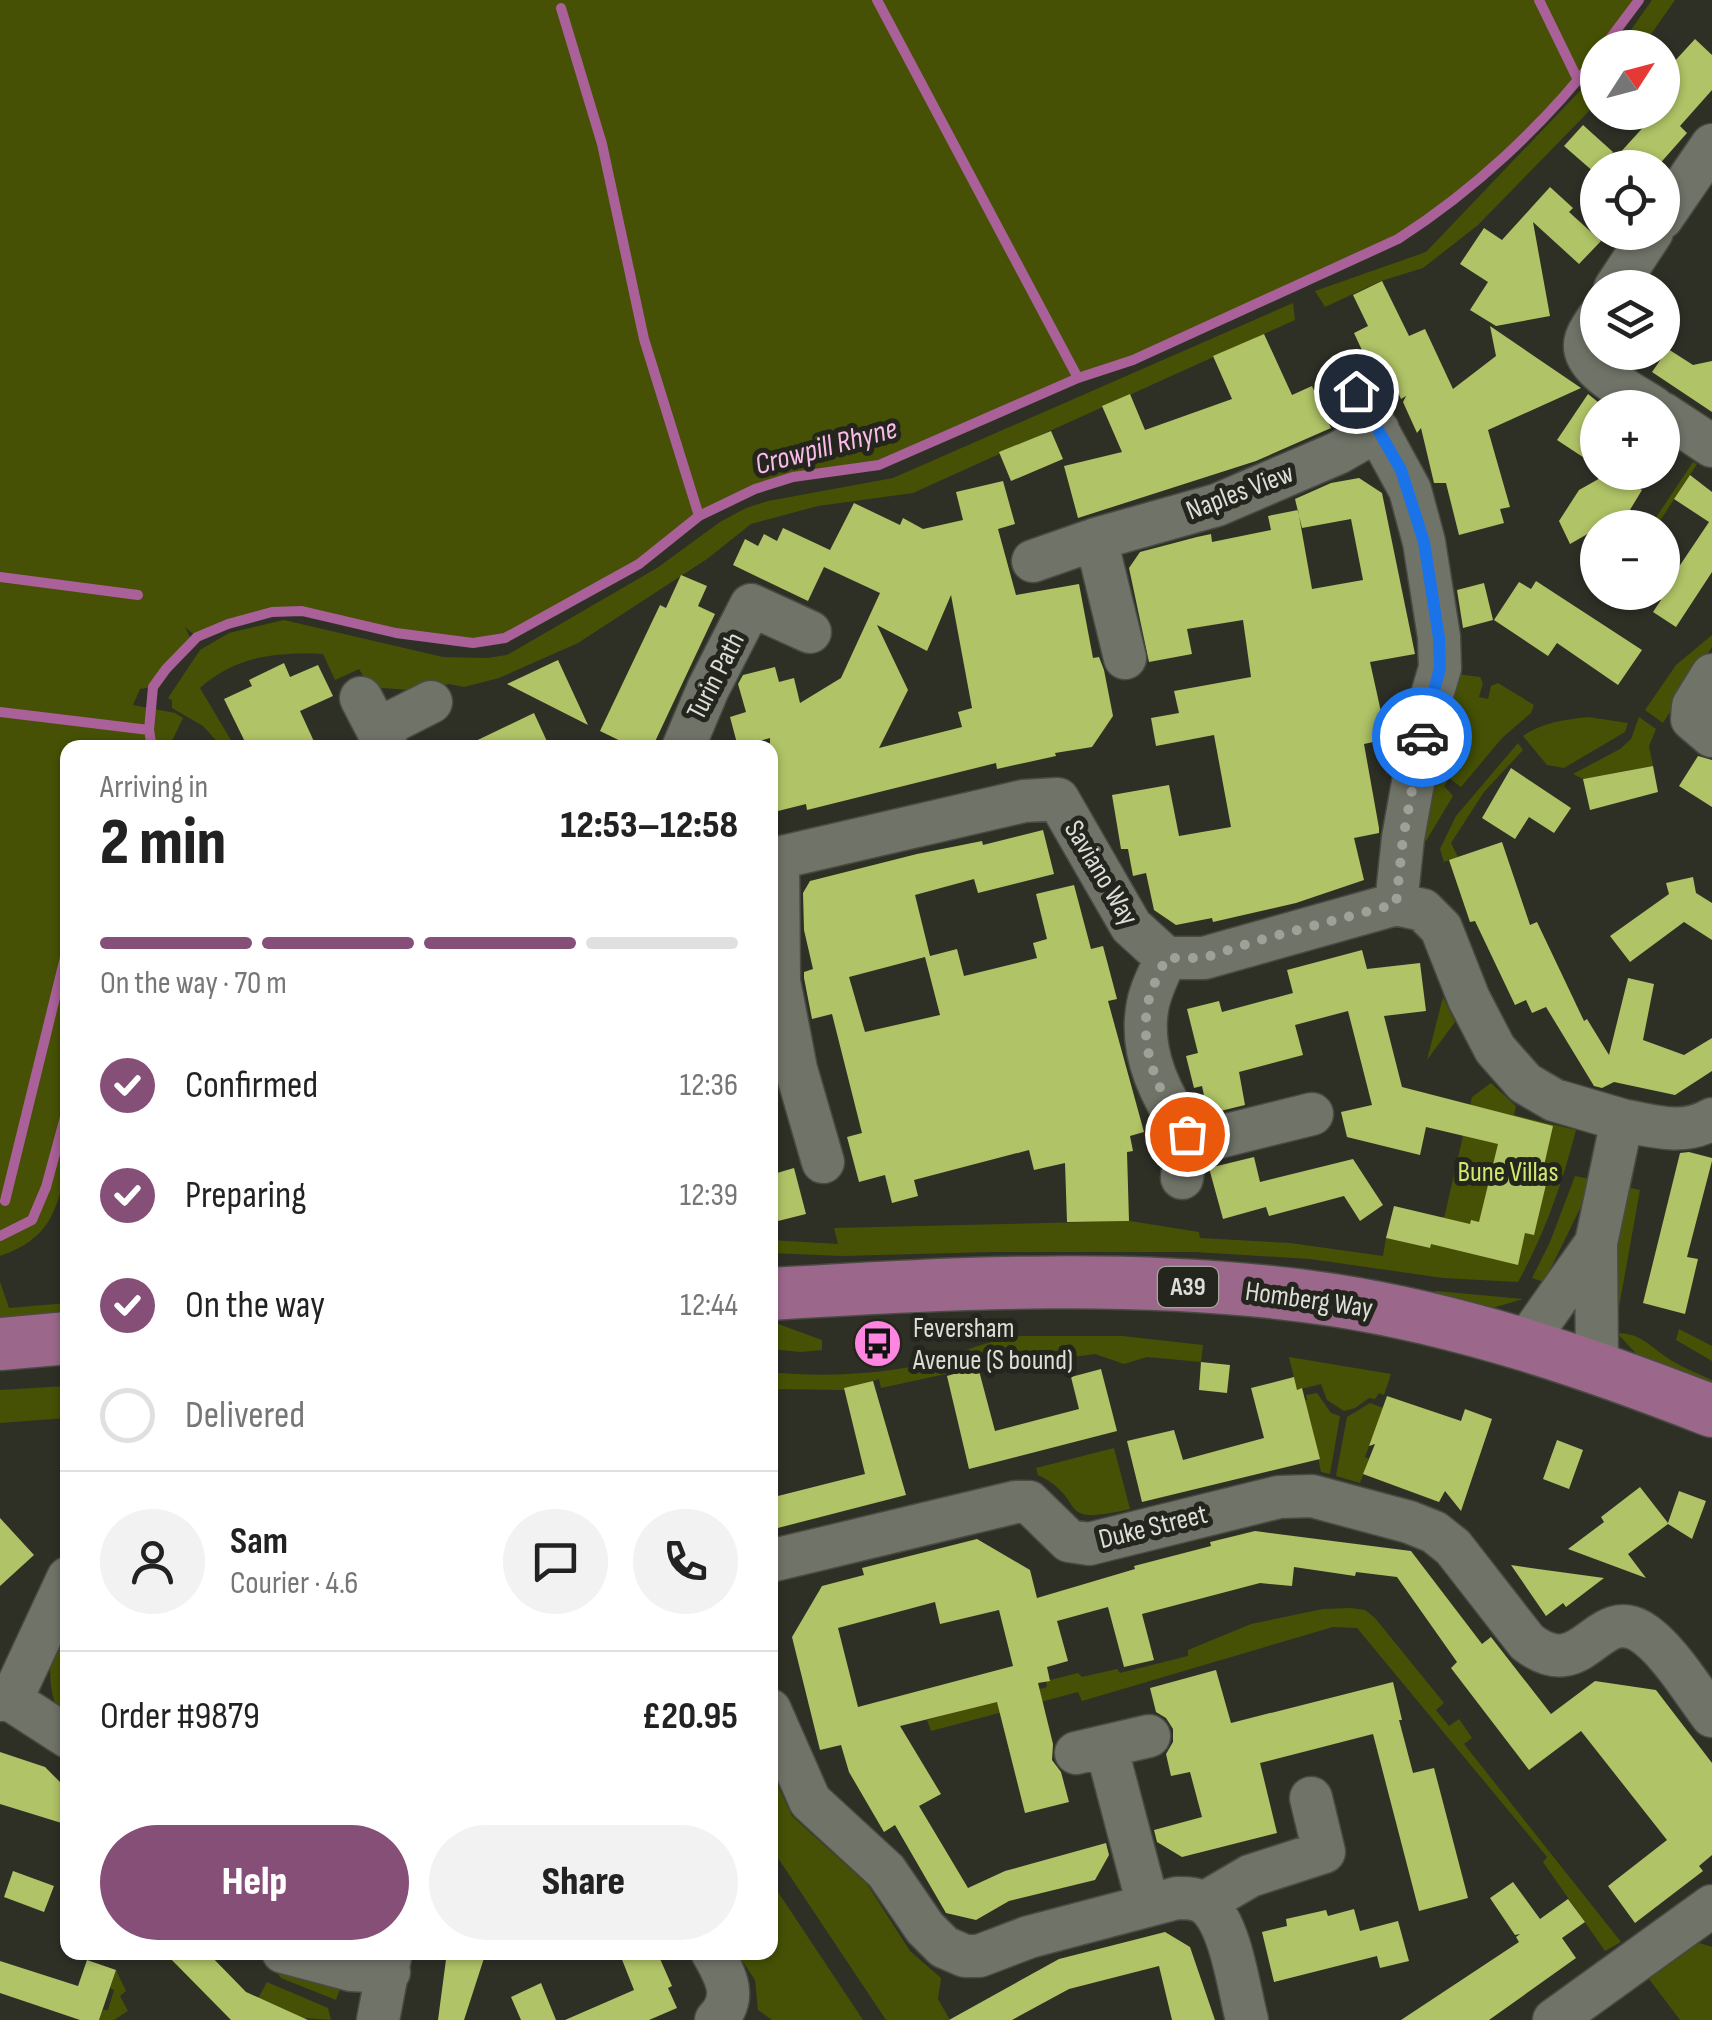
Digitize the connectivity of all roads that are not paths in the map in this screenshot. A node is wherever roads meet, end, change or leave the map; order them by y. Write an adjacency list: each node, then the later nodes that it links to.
1 (1712, 144): 2 (street)
2 (1680, 191)
3 (1596, 370): 4 (street)
4 (1627, 390)
5 (1356, 391): 7 (street)
6 (1680, 425): 8 (street)
7 (1378, 430): 9 (street, Naples View); 19 (street)
8 (1712, 446)
9 (1096, 539): 10 (street, Naples View); 12 (street)
10 (1034, 561)
11 (810, 632): 17 (street, Turin Path)
12 (1125, 658)
13 (1712, 675): 16 (street)
14 (431, 702): 15 (street)
15 (375, 725)
16 (1712, 736)
17 (686, 740)
18 (778, 856): 21 (street, Saviano Way)
19 (1396, 904): 21 (street); 25 (street)
20 (778, 955): 22 (street)
21 (1166, 958): 26 (street)
22 (783, 1072): 27 (street)
23 (1312, 1114): 26 (street)
24 (1712, 1119): 25 (street)
25 (1622, 1120): 29 (street)
26 (1187, 1134): 28 (street)
27 (824, 1162)
28 (1182, 1178)
29 (1596, 1243): 33 (street); 34 (street)
30 (778, 1294): 33 (main road, Homberg Way / A39)
31 (60, 1339): 32 (main road)
32 (0, 1344)
33 (1524, 1346): 34 (main road, Homberg Way / A39)
34 (1597, 1368): 35 (main road, Homberg Way / A39)
35 (1712, 1411)
36 (778, 1559): 39 (street, Duke Street)
37 (60, 1594): 38 (street)
38 (6, 1700): 41 (street)
39 (1712, 1716)
40 (778, 1728): 45 (street)
41 (60, 1732)
42 (1150, 1736): 45 (street)
43 (1311, 1798): 44 (street)
44 (1204, 1902): 45 (street); 52 (street)
45 (1148, 1905)
46 (1712, 1906): 53 (street)
47 (314, 1960): 49 (street)
48 (717, 1960): 51 (street)
49 (390, 1962): 50 (street)
50 (378, 2020)
51 (716, 2020)
52 (1247, 2020)
53 (1554, 2020)

